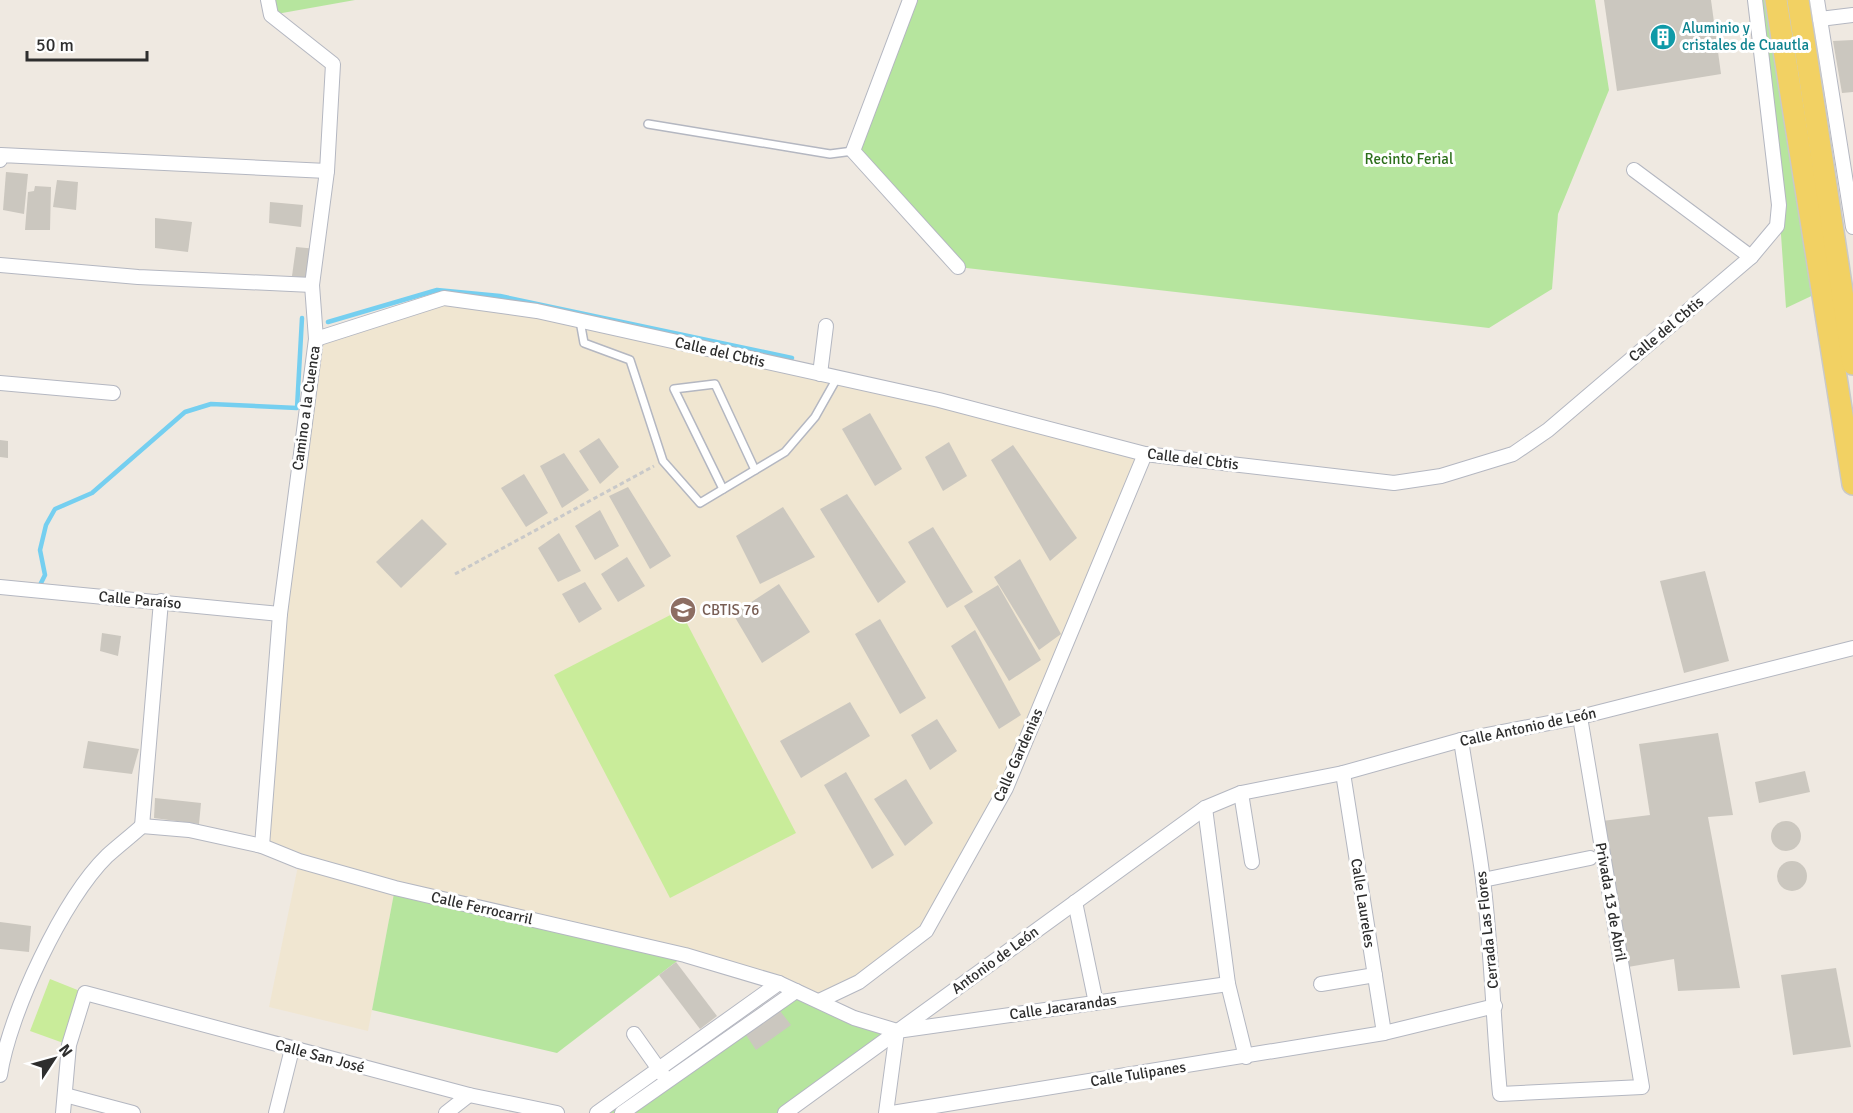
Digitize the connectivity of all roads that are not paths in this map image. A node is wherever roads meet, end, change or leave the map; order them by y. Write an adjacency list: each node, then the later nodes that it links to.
1 (268, 0): 13 (street, Camino a la Cuenca)
2 (910, 0): 10 (street)
3 (1755, 0): 15 (street, Calle del Cbtis)
4 (1776, 0): 29 (main road)
5 (1798, 0): 22 (main road)
6 (1817, 0): 8 (street)
7 (1853, 15): 8 (street)
8 (1820, 19): 14 (street)
9 (648, 124): 10 (lane)
10 (853, 151): 17 (street)
11 (0, 160): 13 (street)
12 (1634, 170): 15 (street)
13 (327, 171): 18 (street, Camino a la Cuenca)
14 (1853, 227)
15 (1751, 257): 27 (street, Calle del Cbtis)
16 (0, 265): 18 (street)
17 (958, 267)
18 (312, 285): 21 (street, Camino a la Cuenca)
19 (580, 321): 21 (street, Calle del Cbtis); 23 (street, Calle del Cbtis); 30 (lane)
20 (826, 326): 23 (street)
21 (316, 339): 33 (street, Camino a la Cuenca)
22 (1853, 364)
23 (820, 374): 24 (street, Calle del Cbtis)
24 (837, 378): 27 (street, Calle del Cbtis); 28 (lane)
25 (0, 383): 26 (street)
26 (113, 393)
27 (1145, 454): 51 (street, Calle Gardenias)
28 (755, 470): 30 (lane); 30 (lane)
29 (1853, 484)
30 (723, 489)
31 (0, 587): 32 (street, Calle Paraíso)
32 (161, 601): 33 (street, Calle Paraíso); 40 (street)
33 (280, 614): 41 (street, Camino a la Cuenca)
34 (1853, 648): 35 (street, Calle Antonio de León)
35 (1580, 717): 36 (street, Calle Antonio de León); 53 (street, Privada 13 de Abril)
36 (1461, 740): 37 (street, Calle Antonio de León); 44 (street, Cerrada Las Flores)
37 (1343, 773): 38 (street, Calle Antonio de León); 46 (street, Calle Laureles)
38 (1241, 793): 39 (street, Calle Antonio de León); 43 (street)
39 (1205, 808): 45 (street, Antonio de León); 48 (street)
40 (142, 826): 41 (street, Calle Ferrocarril); 60 (street)
41 (262, 846): 47 (street, Calle Ferrocarril)
42 (1590, 858): 44 (street)
43 (1252, 862)
44 (1483, 880): 53 (street, Cerrada Las Flores)
45 (1075, 902): 52 (street); 54 (street, Antonio de León)
46 (1375, 975): 49 (street); 55 (street, Calle Laureles)
47 (779, 983): 50 (street, Calle Ferrocarril); 59 (street)
48 (1228, 984): 52 (street, Calle Jacarandas); 58 (street)
49 (1321, 984)
50 (796, 991): 51 (street, Calle Ferrocarril); 61 (street)
51 (819, 1001): 54 (street, Calle Ferrocarril)
52 (1096, 1003): 54 (street, Calle Jacarandas)
53 (1495, 1006): 55 (street, Cerrada Las Flores)
54 (897, 1031): 71 (street, Antonio de León); 72 (street)
55 (1384, 1033): 58 (street, Calle Tulipanes)
56 (634, 1034): 59 (street)
57 (292, 1049): 62 (street, Calle San José); 63 (street, Calle San José); 66 (street)
58 (1246, 1057): 73 (street, Calle Tulipanes)
59 (658, 1069): 61 (street); 69 (street)
60 (0, 1075)
61 (667, 1082): 70 (street)
62 (64, 1095): 64 (street); 65 (street)
63 (469, 1095): 67 (street); 68 (street, Calle San José)
64 (63, 1113)
65 (133, 1113)
66 (276, 1113)
67 (446, 1113)
68 (557, 1113)
69 (597, 1113)
70 (622, 1113)
71 (785, 1113)
72 (886, 1113)
73 (892, 1113)

